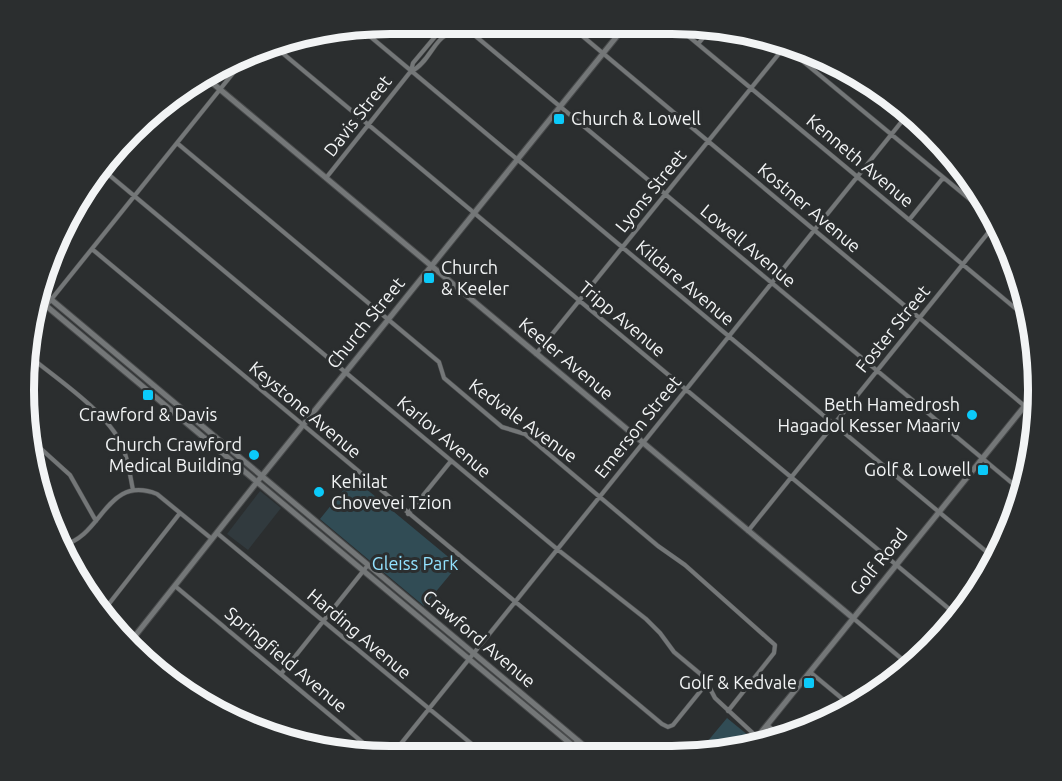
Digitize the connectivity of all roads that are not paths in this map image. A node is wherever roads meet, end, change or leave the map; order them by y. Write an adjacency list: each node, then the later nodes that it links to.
1 (435, 34): 16 (street, Davis Street)
2 (455, 34): 8 (street, Davis Street)
3 (474, 34): 20 (street, Lowell Avenue)
4 (580, 34): 13 (street, Kostner Avenue)
5 (619, 34): 13 (main road, Church Street)
6 (368, 35): 16 (street, Kildare Avenue)
7 (687, 35): 10 (street, Kenneth Avenue)
8 (444, 36): 16 (street, Davis Street)
9 (704, 36): 10 (street)
10 (698, 44): 18 (street, Kenneth Avenue)
11 (779, 51): 18 (street, Lyons Street)
12 (281, 52): 22 (street, Tripp Avenue)
13 (603, 54): 20 (main road, Church Street); 25 (street, Kostner Avenue)
14 (801, 59): 23 (street)
15 (235, 70): 19 (street)
16 (411, 71): 22 (street, Davis Street); 26 (street, Kildare Avenue)
17 (212, 82): 19 (main road, Keeler Avenue)
18 (751, 88): 25 (street, Lyons Street); 28 (street, Kenneth Avenue)
19 (220, 89): 24 (street); 29 (main road, Keeler Avenue)
20 (560, 107): 26 (main road, Church Street); 31 (street, Lowell Avenue)
21 (903, 120): 23 (street, Emerson Street)
22 (368, 124): 29 (street, Davis Street); 34 (street, Tripp Avenue)
23 (891, 135): 28 (street, Emerson Street); 30 (street)
24 (177, 142): 32 (street); 51 (street, Kedvale Avenue)
25 (708, 142): 31 (street, Lyons Street); 36 (street, Kostner Avenue)
26 (517, 160): 34 (main road, Church Street); 38 (street, Kildare Avenue)
27 (108, 174): 32 (street, Karlov Avenue)
28 (857, 177): 35 (street, Kenneth Avenue); 36 (street, Emerson Street)
29 (326, 178): 41 (main road, Keeler Avenue)
30 (944, 178): 33 (street); 35 (street)
31 (665, 195): 38 (street, Lyons Street); 42 (street, Lowell Avenue)
32 (134, 196): 39 (street); 56 (street, Karlov Avenue)
33 (974, 203)
34 (474, 213): 41 (main road, Church Street); 45 (street, Tripp Avenue)
35 (909, 220): 40 (street, Kenneth Avenue)
36 (814, 230): 42 (street, Emerson Street); 50 (street, Kostner Avenue)
37 (990, 231): 40 (street, Foster Street)
38 (622, 248): 45 (street, Lyons Street); 52 (street, Kildare Avenue)
39 (92, 249): 44 (street); 63 (street, Keystone Avenue)
40 (963, 265): 48 (street, Kenneth Avenue); 50 (street, Foster Street)
41 (431, 266): 51 (main road, Church Street); 53 (main road, Keeler Avenue)
42 (771, 283): 52 (street, Emerson Street); 55 (street, Lowell Avenue)
43 (47, 297): 44 (main road, Crawford Avenue)
44 (51, 300): 47 (street); 57 (main road, Crawford Avenue)
45 (579, 301): 53 (street, Lyons Street); 58 (street, Tripp Avenue)
46 (1017, 305): 48 (street)
47 (46, 306): 59 (main road, Crawford Avenue)
48 (1015, 308): 49 (street, Kenneth Avenue)
49 (1018, 311)
50 (920, 318): 55 (street, Foster Street); 61 (street, Kostner Avenue)
51 (388, 320): 56 (main road, Church Street); 73 (street, Kedvale Avenue)
52 (728, 336): 58 (street, Emerson Street); 62 (street, Kildare Avenue)
53 (536, 354): 64 (main road, Keeler Avenue)
54 (36, 362): 72 (street)
55 (877, 371): 62 (street, Foster Street); 66 (street, Lowell Avenue)
56 (345, 373): 63 (main road, Church Street); 67 (street, Karlov Avenue)
57 (156, 388): 59 (street); 68 (main road, Crawford Avenue)
58 (685, 389): 64 (street, Emerson Street); 69 (street, Tripp Avenue)
59 (151, 393): 70 (main road, Crawford Avenue)
60 (1027, 403): 61 (main road, Golf Road)
61 (1025, 406): 66 (main road, Golf Road)
62 (834, 424): 69 (street, Foster Street); 74 (street, Kildare Avenue)
63 (302, 426): 68 (main road, Church Street); 76 (street, Keystone Avenue)
64 (642, 442): 73 (street, Emerson Street); 78 (main road, Keeler Avenue)
65 (39, 447): 77 (street)
66 (982, 459): 71 (street, Lowell Avenue); 74 (main road, Golf Road)
67 (452, 460): 76 (street); 82 (street, Karlov Avenue)
68 (262, 476): 70 (main road, Church Street); 84 (main road, Crawford Avenue)
69 (791, 477): 78 (street, Foster Street); 85 (street, Tripp Avenue)
70 (257, 482): 79 (main road, Church Street); 86 (main road, Crawford Avenue)
71 (1014, 485)
72 (133, 490): 75 (street); 77 (street)
73 (599, 496): 82 (street, Emerson Street); 102 (street, Kedvale Avenue)
74 (939, 512): 83 (street, Kildare Avenue); 85 (main road, Golf Road)
75 (180, 513): 80 (street); 89 (street)
76 (408, 514): 88 (street, Keystone Avenue)
77 (96, 521): 81 (street)
78 (748, 531): 91 (main road, Keeler Avenue)
79 (217, 533): 80 (main road, Church Street); 92 (street, Harding Avenue)
80 (212, 539): 87 (main road, Church Street)
81 (69, 543)
82 (556, 549): 88 (street, Emerson Street); 99 (street, Karlov Avenue)
83 (988, 553)
84 (368, 565): 86 (street); 94 (main road, Crawford Avenue)
85 (896, 565): 90 (street, Tripp Avenue); 91 (main road, Golf Road)
86 (363, 570): 92 (street); 95 (main road, Crawford Avenue)
87 (175, 586): 93 (main road, Church Street); 98 (street, Springfield Avenue)
88 (514, 602): 94 (street, Emerson Street); 99 (street, Keystone Avenue)
89 (108, 606)
90 (951, 611)
91 (853, 618): 96 (street, Keeler Avenue); 97 (main road, Golf Road)
92 (323, 621): 98 (street); 101 (street, Harding Avenue)
93 (135, 637)
94 (473, 653): 95 (street, Emerson Street); 107 (main road, Crawford Avenue)
95 (468, 658): 101 (street, Emerson Street); 111 (main road, Crawford Avenue)
96 (903, 660)
97 (810, 672): 100 (street); 103 (main road, Golf Road)
98 (281, 674): 108 (street, Springfield Avenue)
99 (708, 682): 102 (street, Karlov Avenue)
100 (845, 701)
101 (429, 708): 109 (street, Emerson Street); 110 (street, Harding Avenue)
102 (728, 711): 105 (street, Karlov Avenue)
103 (767, 725): 104 (street); 106 (main road, Golf Road)
104 (775, 731)
105 (756, 736)
106 (758, 736)
107 (578, 741): 111 (street); 112 (main road, Crawford Avenue)
108 (367, 746)
109 (399, 746)
110 (474, 746)
111 (574, 746)
112 (584, 746)

